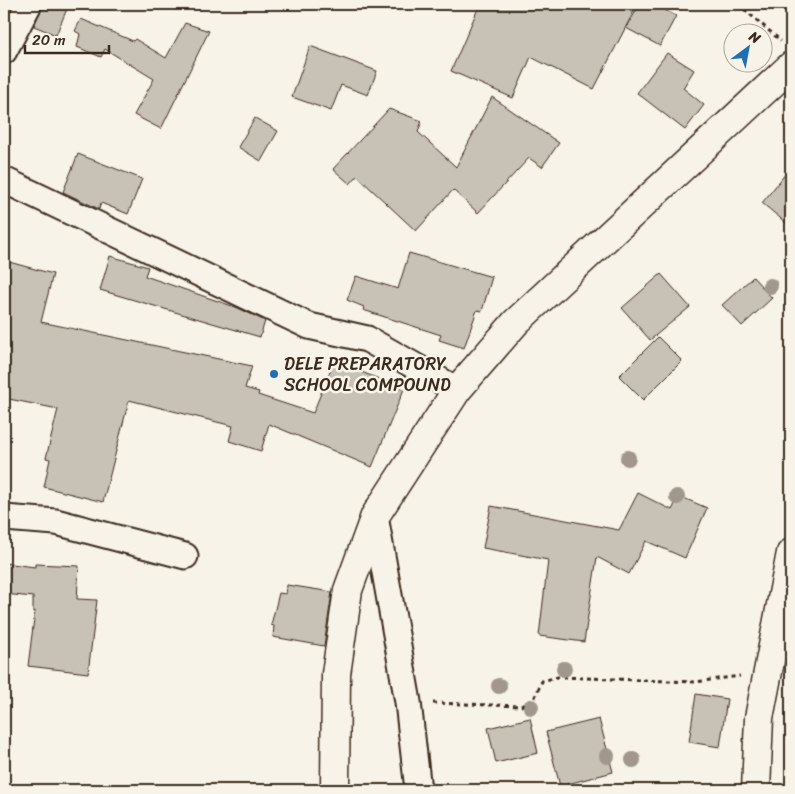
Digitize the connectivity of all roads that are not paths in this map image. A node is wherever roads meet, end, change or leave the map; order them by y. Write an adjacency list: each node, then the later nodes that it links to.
1 (29, 4): 2 (street)
2 (4, 51)
3 (788, 55): 5 (main road)
4 (4, 180): 5 (street)
5 (457, 390): 6 (main road)
6 (375, 516): 10 (main road); 11 (street)
7 (4, 518): 9 (street)
8 (791, 553): 12 (main road)
9 (185, 556)
10 (335, 790)
11 (418, 790)
12 (756, 790)

